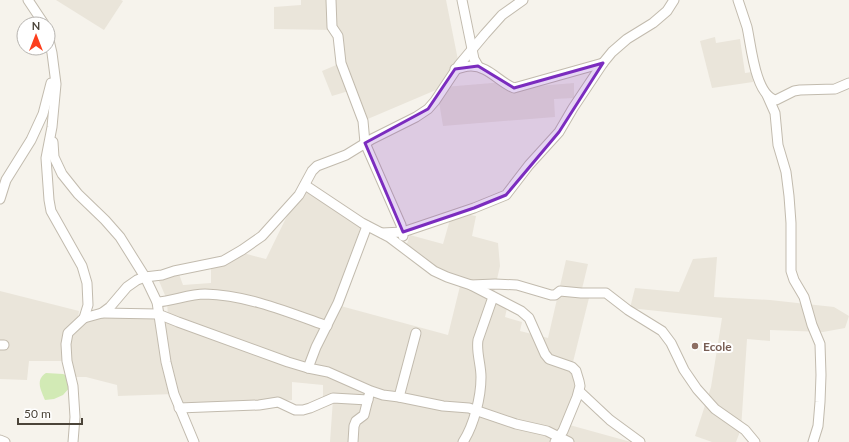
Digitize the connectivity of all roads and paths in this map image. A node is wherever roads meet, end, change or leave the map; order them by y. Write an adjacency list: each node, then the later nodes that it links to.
1 (28, 0): 7 (street)
2 (331, 0): 17 (street)
3 (462, 0): 8 (street)
4 (523, 0): 8 (street)
5 (674, 0): 10 (street)
6 (738, 0): 15 (street)
7 (39, 16)
8 (472, 50): 11 (street); 13 (street)
9 (52, 56): 12 (street)
10 (603, 63): 11 (street); 21 (street)
11 (478, 66): 13 (street)
12 (54, 69): 16 (street); 19 (street)
13 (455, 69): 17 (street)
14 (849, 83): 15 (street)
15 (767, 95): 49 (street)
16 (52, 127): 24 (street); 30 (street)
17 (365, 143): 18 (street); 21 (street)
18 (305, 185): 20 (street); 24 (street)
19 (0, 199)
20 (367, 226): 22 (street); 31 (street)
21 (403, 232): 22 (street); 23 (street)
22 (381, 234): 23 (street)
23 (402, 246): 25 (street)
24 (145, 276): 27 (street); 28 (street)
25 (471, 285): 26 (street); 48 (street)
26 (493, 297): 34 (street); 38 (street)
27 (156, 302): 29 (street); 31 (street)
28 (102, 313): 29 (street); 30 (street)
29 (158, 314): 33 (street); 37 (street)
30 (84, 318): 42 (street)
31 (327, 326): 33 (street)
32 (416, 333): 36 (street)
33 (308, 368): 35 (street)
34 (579, 391): 39 (street); 47 (street)
35 (369, 396): 36 (street); 37 (street); 44 (street)
36 (399, 397): 38 (street)
37 (179, 408): 43 (street)
38 (476, 411): 39 (street); 45 (street)
39 (556, 439): 46 (street)
40 (0, 440): 41 (street)
41 (5, 442)
42 (73, 442)
43 (194, 442)
44 (353, 442)
45 (464, 442)
46 (569, 442)
47 (640, 442)
48 (755, 442)
49 (813, 442)

